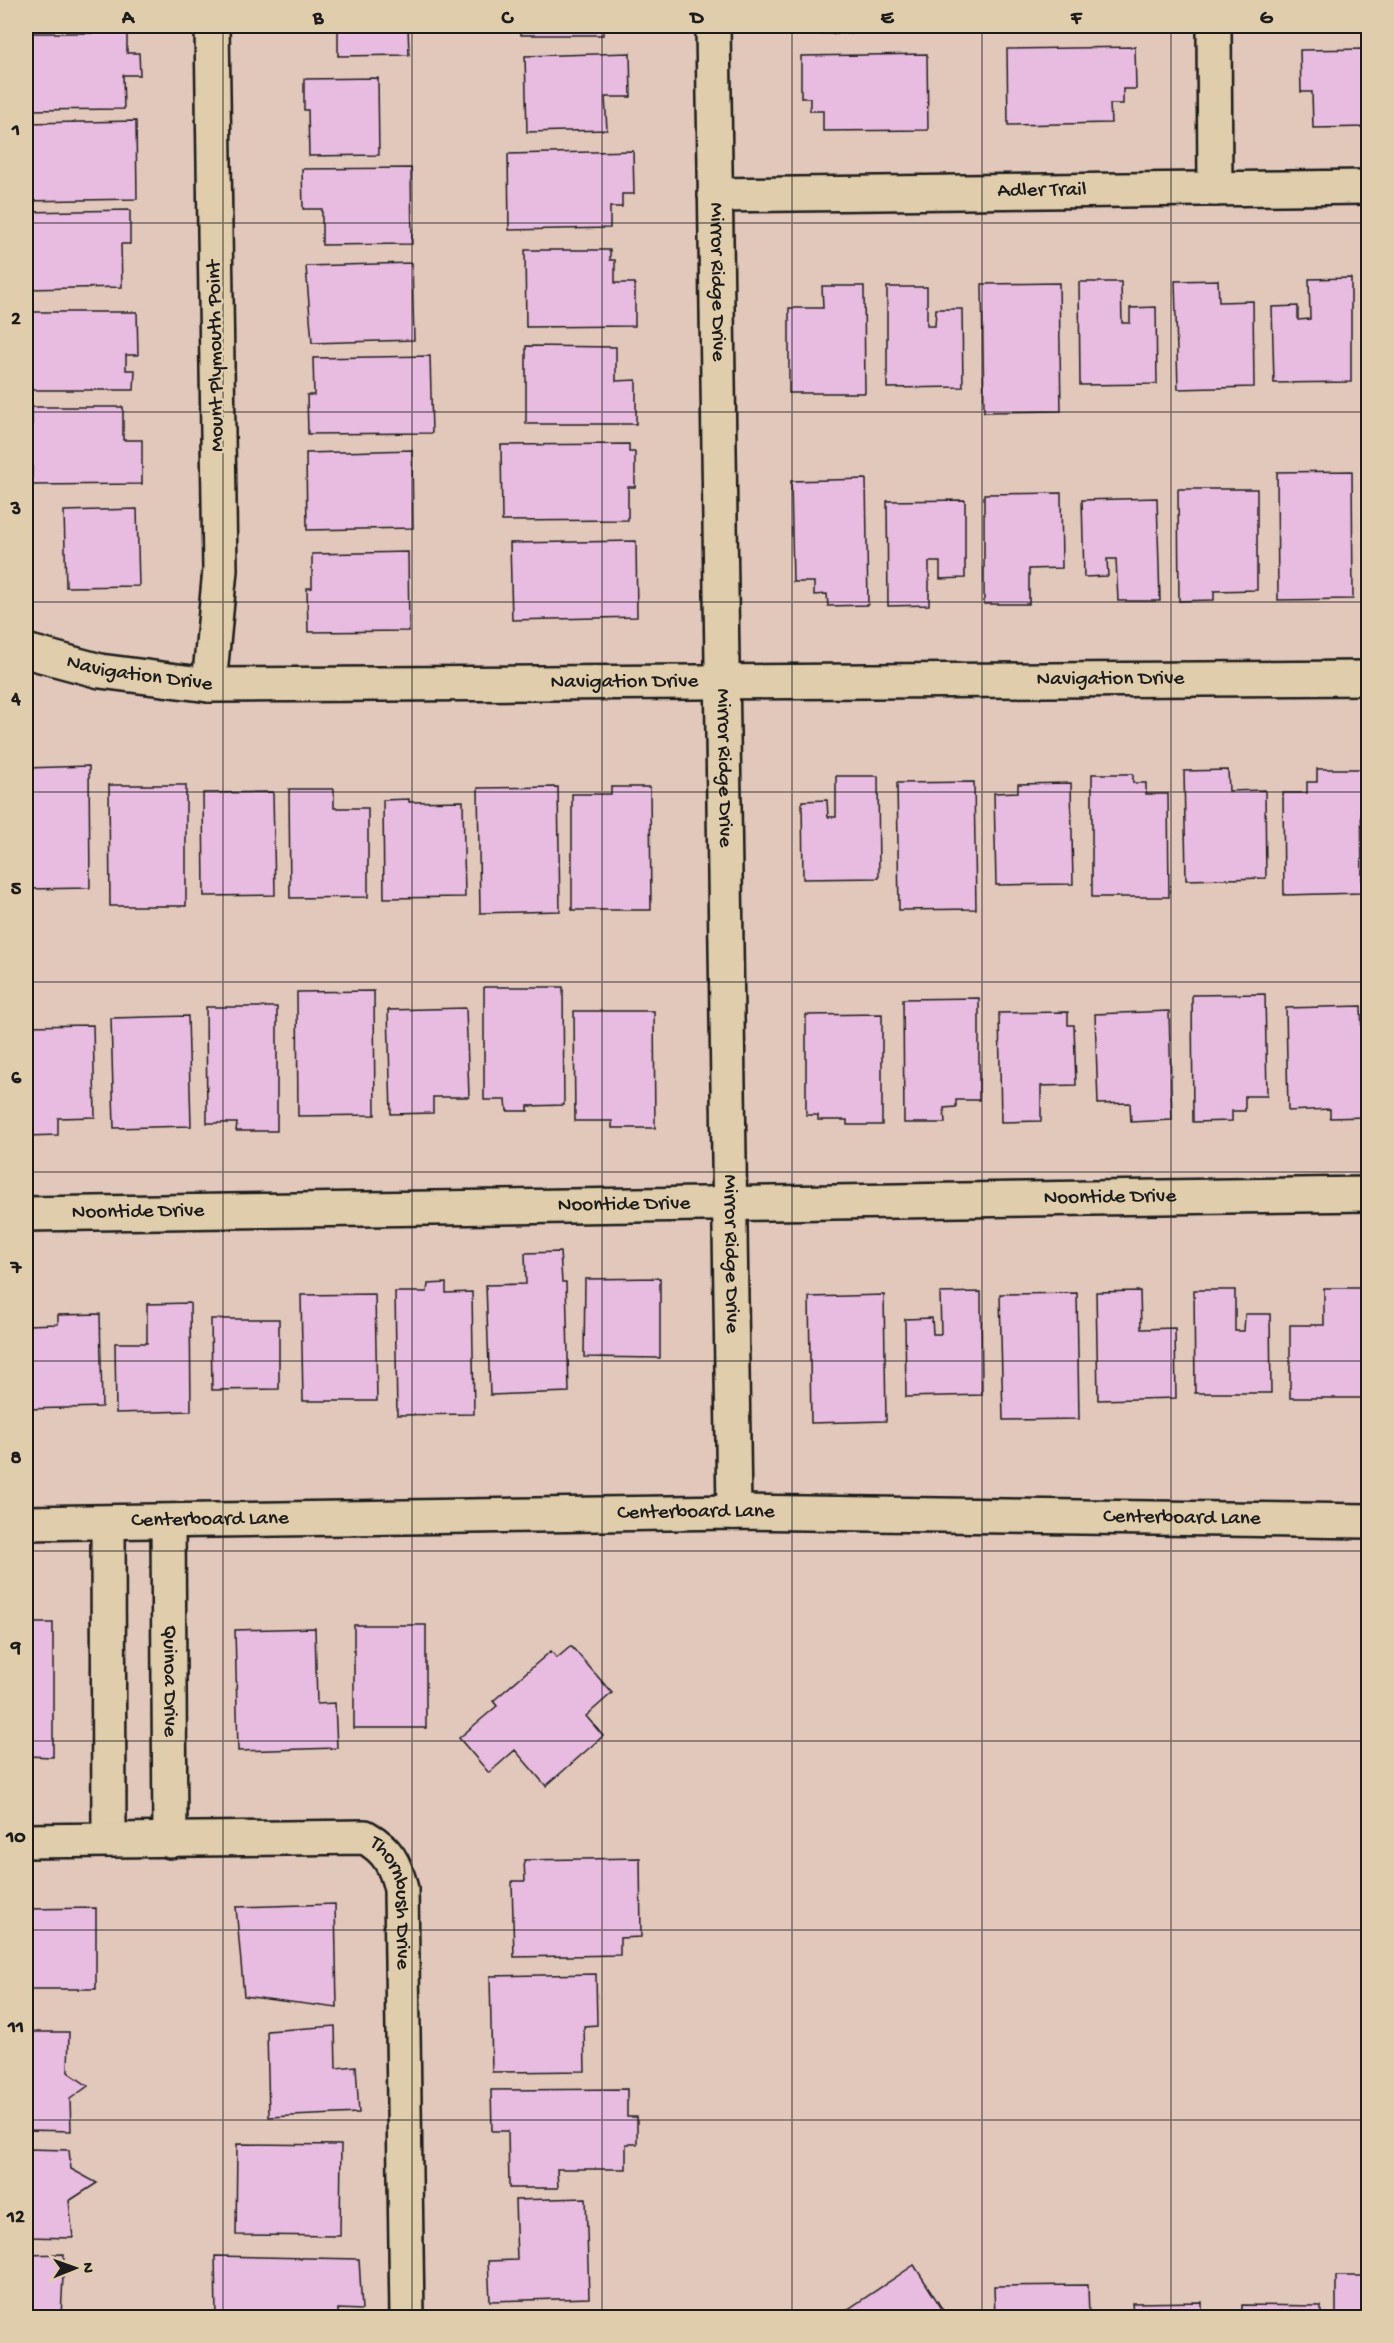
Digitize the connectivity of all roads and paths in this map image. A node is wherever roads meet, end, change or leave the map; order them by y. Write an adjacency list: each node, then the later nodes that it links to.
1 (212, 26): 10 (street, Mount Plymouth Point)
2 (713, 26): 6 (street, Mirror Ridge Drive)
3 (1214, 26): 5 (street)
4 (1368, 187): 5 (street, Adler Trail)
5 (1215, 189): 6 (street, Adler Trail)
6 (715, 195): 9 (street, Mirror Ridge Drive)
7 (26, 651): 10 (street, Navigation Drive)
8 (1368, 678): 9 (street, Navigation Drive)
9 (721, 683): 10 (street, Navigation Drive); 12 (street, Mirror Ridge Drive)
10 (208, 685)
11 (1368, 1194): 12 (street, Noontide Drive)
12 (730, 1203): 13 (street, Noontide Drive); 14 (street, Mirror Ridge Drive)
13 (26, 1214)
14 (734, 1512): 15 (street, Centerboard Lane); 16 (street, Centerboard Lane)
15 (1368, 1521)
16 (168, 1522): 18 (street, Centerboard Lane); 21 (street, Quinoa Drive)
17 (26, 1523): 18 (street, Centerboard Lane)
18 (108, 1523): 19 (street)
19 (109, 1840): 20 (street, Thornbush Drive); 21 (street, Thornbush Drive)
20 (26, 1841)
21 (170, 1841): 22 (street, Thornbush Drive)
22 (407, 2318)

